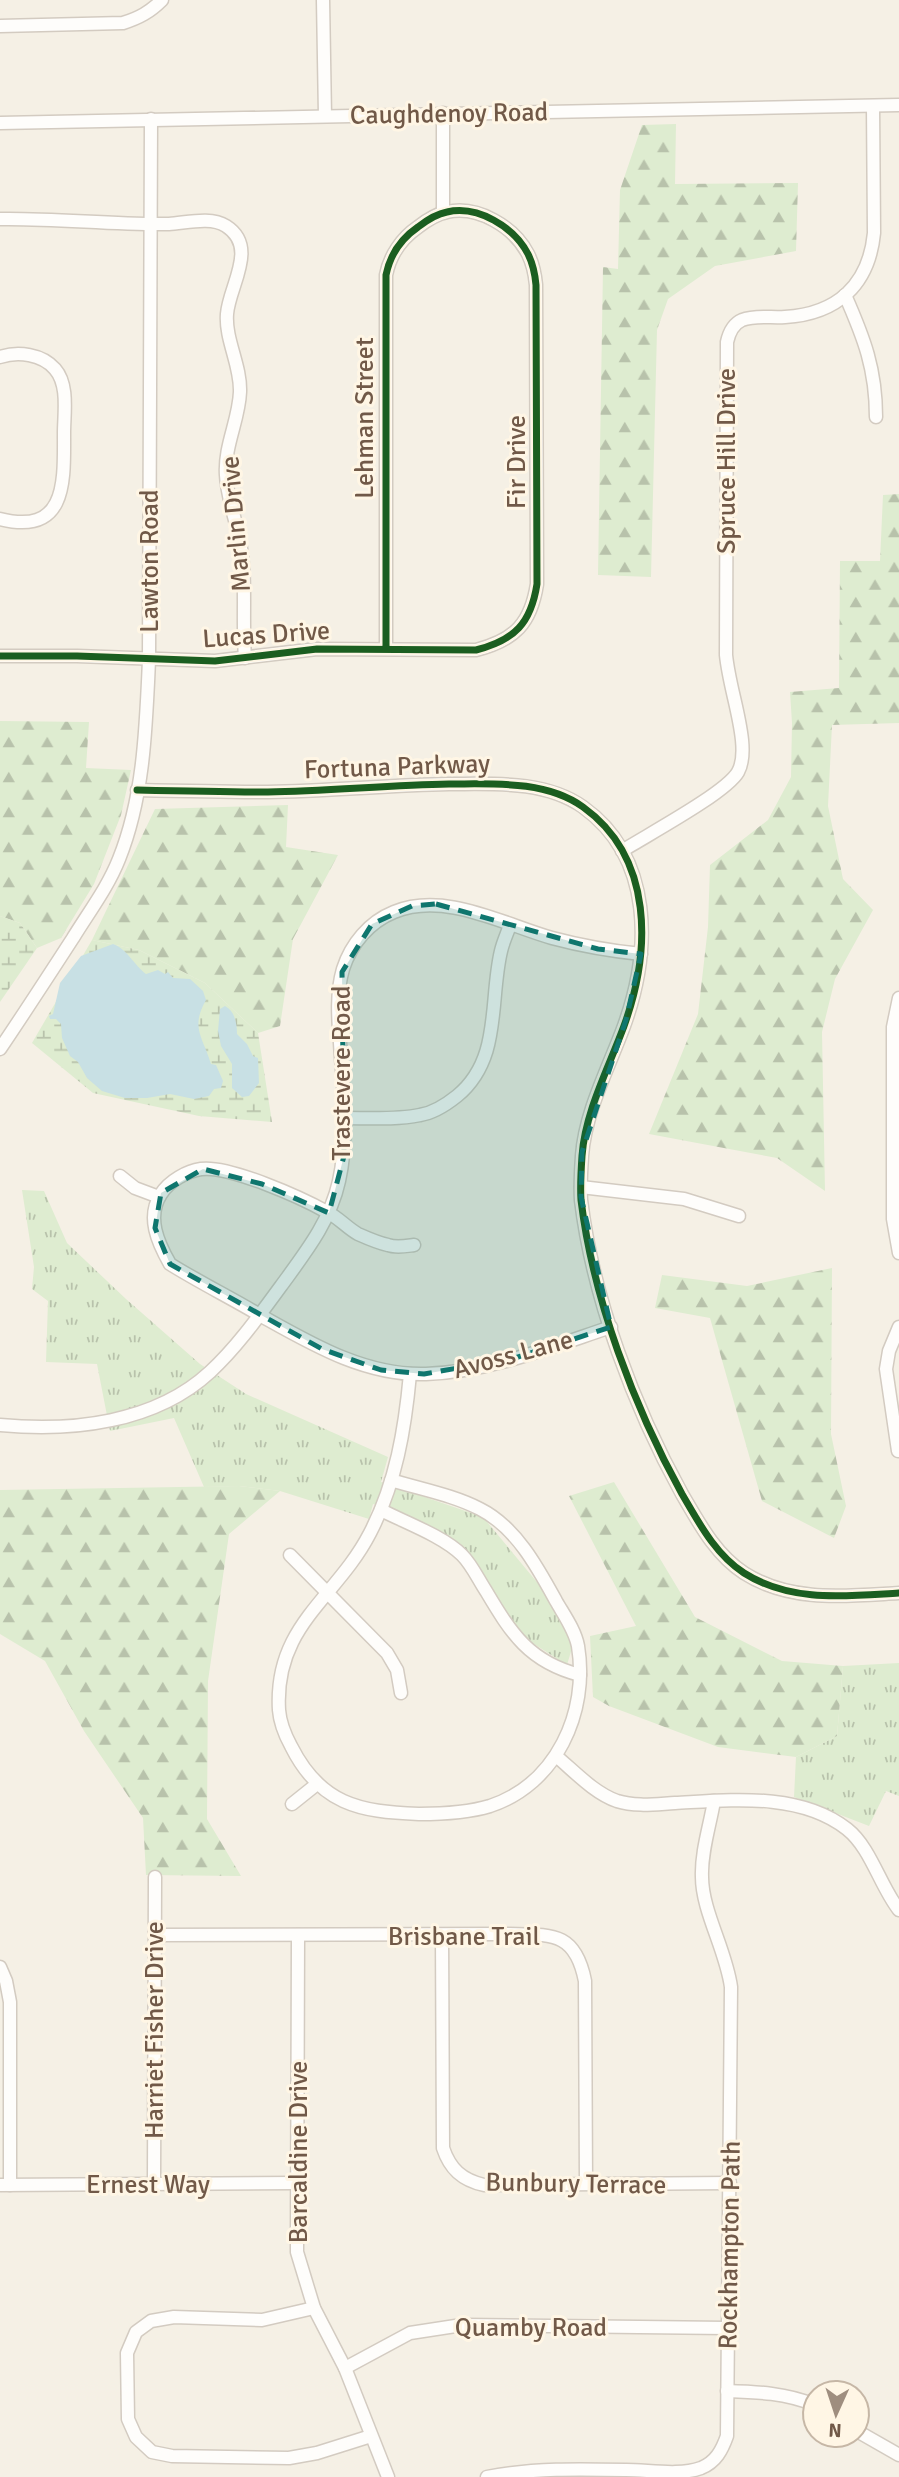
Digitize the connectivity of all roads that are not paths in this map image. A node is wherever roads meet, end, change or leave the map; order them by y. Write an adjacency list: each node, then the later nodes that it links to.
1 (162, 0): 3 (street)
2 (323, 0): 7 (street)
3 (0, 26)
4 (899, 105): 5 (street, Caughdenoy Road)
5 (873, 106): 6 (street, Caughdenoy Road); 13 (street, Spruce Hill Drive)
6 (443, 113): 7 (street, Caughdenoy Road); 10 (street)
7 (325, 116): 8 (street, Caughdenoy Road)
8 (151, 119): 9 (street, Caughdenoy Road); 12 (street, Lawton Road)
9 (0, 123)
10 (443, 212): 17 (street, Lehman Street); 17 (street, Fir Drive)
11 (0, 219): 12 (street, Marlin Drive)
12 (150, 223): 19 (street, Marlin Drive); 20 (street, Lawton Road)
13 (845, 295): 15 (street); 22 (street, Spruce Hill Drive)
14 (0, 357): 16 (street)
15 (876, 417)
16 (0, 519)
17 (386, 649): 19 (street, Lucas Drive)
18 (0, 656): 20 (street, Lucas Drive)
19 (245, 658): 20 (street, Lucas Drive)
20 (149, 660): 21 (street, Lawton Road)
21 (137, 790): 22 (street, Fortuna Parkway); 26 (street, Lawton Road)
22 (622, 850): 24 (street, Fortuna Parkway)
23 (510, 925): 24 (street, Trastevere Road); 27 (street); 27 (street, Trastevere Road)
24 (641, 954): 29 (street, Fortuna Parkway)
25 (899, 998): 34 (street)
26 (0, 1049)
27 (344, 1118): 31 (street, Trastevere Road)
28 (120, 1177): 30 (street)
29 (581, 1187): 32 (street); 37 (street, Fortuna Parkway)
30 (159, 1197): 31 (street); 35 (street, Avoss Lane)
31 (329, 1213): 33 (street); 35 (street, Trastevere Road)
32 (739, 1216)
33 (414, 1245)
34 (899, 1253)
35 (260, 1315): 38 (street, Avoss Lane); 39 (street, Trastevere Road)
36 (899, 1327): 40 (street)
37 (611, 1328): 38 (street, Avoss Lane); 45 (street, Fortuna Parkway)
38 (410, 1374): 41 (street)
39 (0, 1425)
40 (898, 1451)
41 (391, 1480): 42 (street); 46 (street)
42 (380, 1510): 44 (street); 46 (street)
43 (290, 1555): 44 (street)
44 (326, 1593): 47 (street); 49 (street)
45 (899, 1593)
46 (580, 1675): 48 (street)
47 (401, 1693)
48 (556, 1756): 49 (street); 50 (street)
49 (317, 1784): 51 (street)
50 (714, 1801): 53 (street); 61 (street, Rockhampton Path)
51 (292, 1804)
52 (155, 1877): 54 (street, Harriet Fisher Drive)
53 (899, 1910)
54 (155, 1935): 55 (street, Brisbane Trail); 58 (street, Harriet Fisher Drive)
55 (298, 1935): 56 (street, Brisbane Trail); 59 (street, Barcaldine Drive)
56 (442, 1936): 60 (street, Brisbane Trail); 60 (street, Bunbury Terrace)
57 (0, 1967): 62 (street)
58 (154, 2183): 59 (street, Ernest Way); 62 (street, Ernest Way)
59 (297, 2183): 63 (street, Barcaldine Drive)
60 (586, 2183): 61 (street, Bunbury Terrace)
61 (730, 2183): 64 (street, Rockhampton Path)
62 (5, 2185)
63 (313, 2308): 65 (street, Barcaldine Drive); 68 (street)
64 (727, 2328): 65 (street, Quamby Road); 66 (street, Rockhampton Path)
65 (345, 2368): 68 (street, Barcaldine Drive)
66 (727, 2391): 67 (street); 72 (street, Rockhampton Path)
67 (801, 2399)
68 (371, 2436): 71 (street, Barcaldine Drive)
69 (871, 2439): 70 (street)
70 (899, 2455)
71 (388, 2477)
72 (487, 2477)

